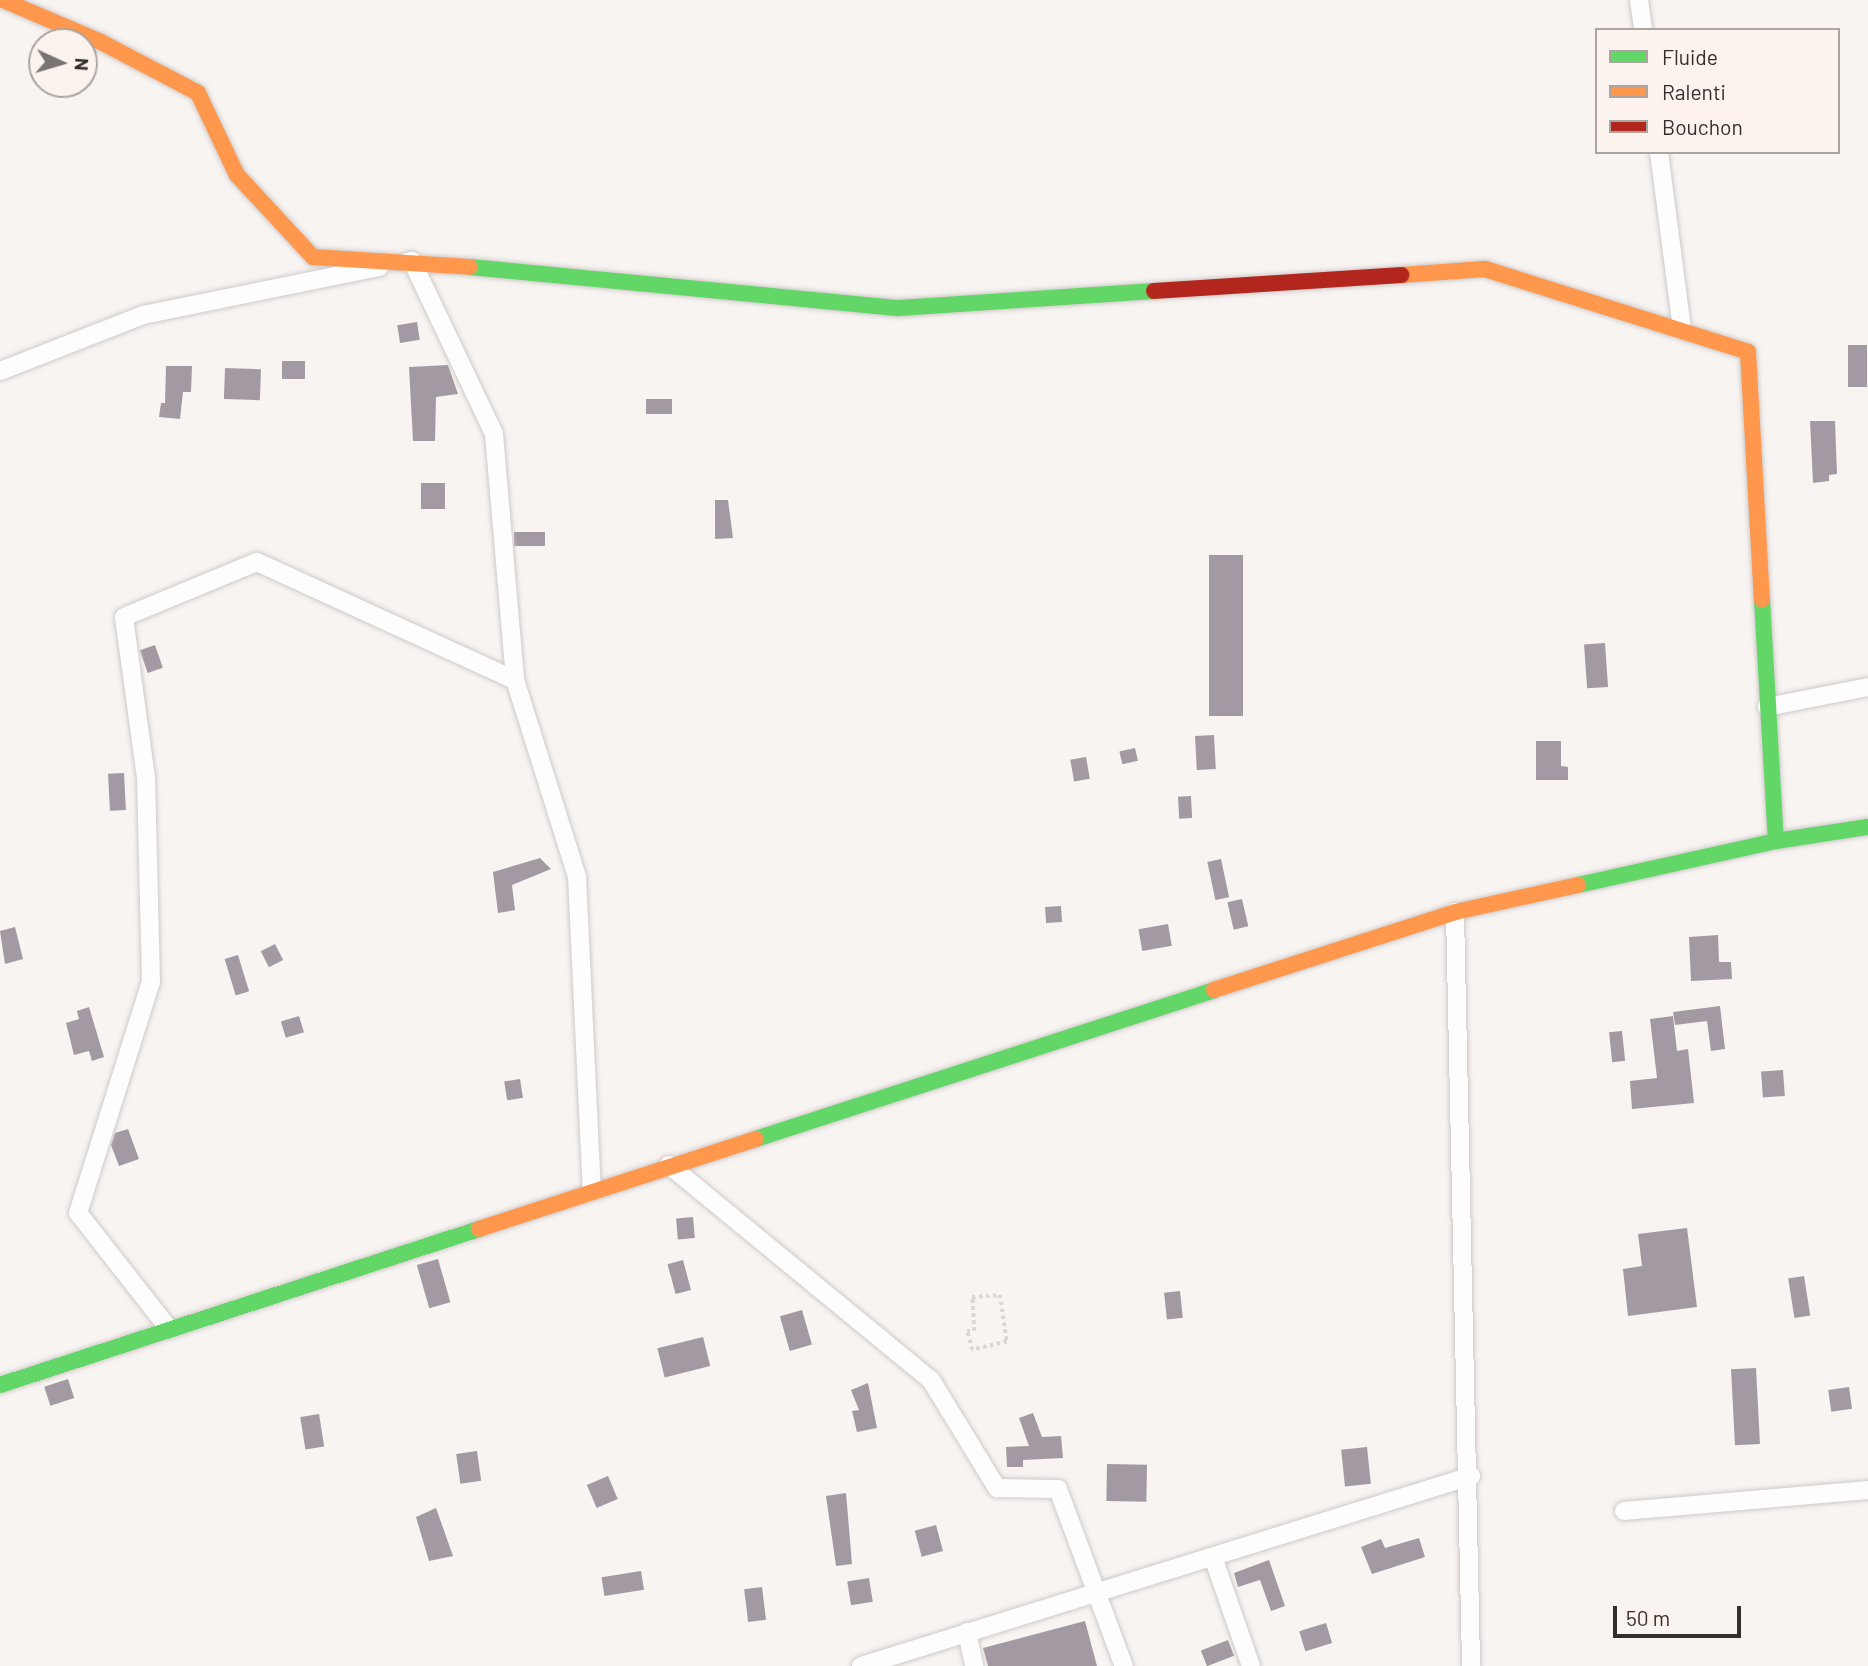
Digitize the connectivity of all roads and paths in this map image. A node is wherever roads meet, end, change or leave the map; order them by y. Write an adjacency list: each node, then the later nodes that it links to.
1 (3, 0): 5 (street)
2 (1639, 0): 3 (street)
3 (1643, 28)
4 (1659, 154): 6 (street)
5 (412, 261): 6 (street); 7 (street); 8 (street)
6 (1682, 330): 10 (street)
7 (0, 371)
8 (515, 680): 15 (street); 16 (street)
9 (1868, 687): 10 (street)
10 (1767, 707): 12 (street)
11 (1868, 827): 12 (street)
12 (1776, 841): 13 (street)
13 (1455, 912): 14 (street); 19 (street)
14 (669, 1165): 15 (street); 23 (street)
15 (592, 1190): 16 (street)
16 (169, 1329): 18 (street)
17 (1007, 1342): 17 (path)
18 (0, 1385)
19 (1471, 1476): 22 (street); 29 (street)
20 (1868, 1490): 21 (street)
21 (1624, 1511)
22 (1213, 1557): 23 (street); 28 (street)
23 (1099, 1592): 24 (street); 27 (street)
24 (967, 1632): 25 (street); 26 (street)
25 (861, 1666)
26 (974, 1666)
27 (1124, 1666)
28 (1251, 1666)
29 (1471, 1666)

